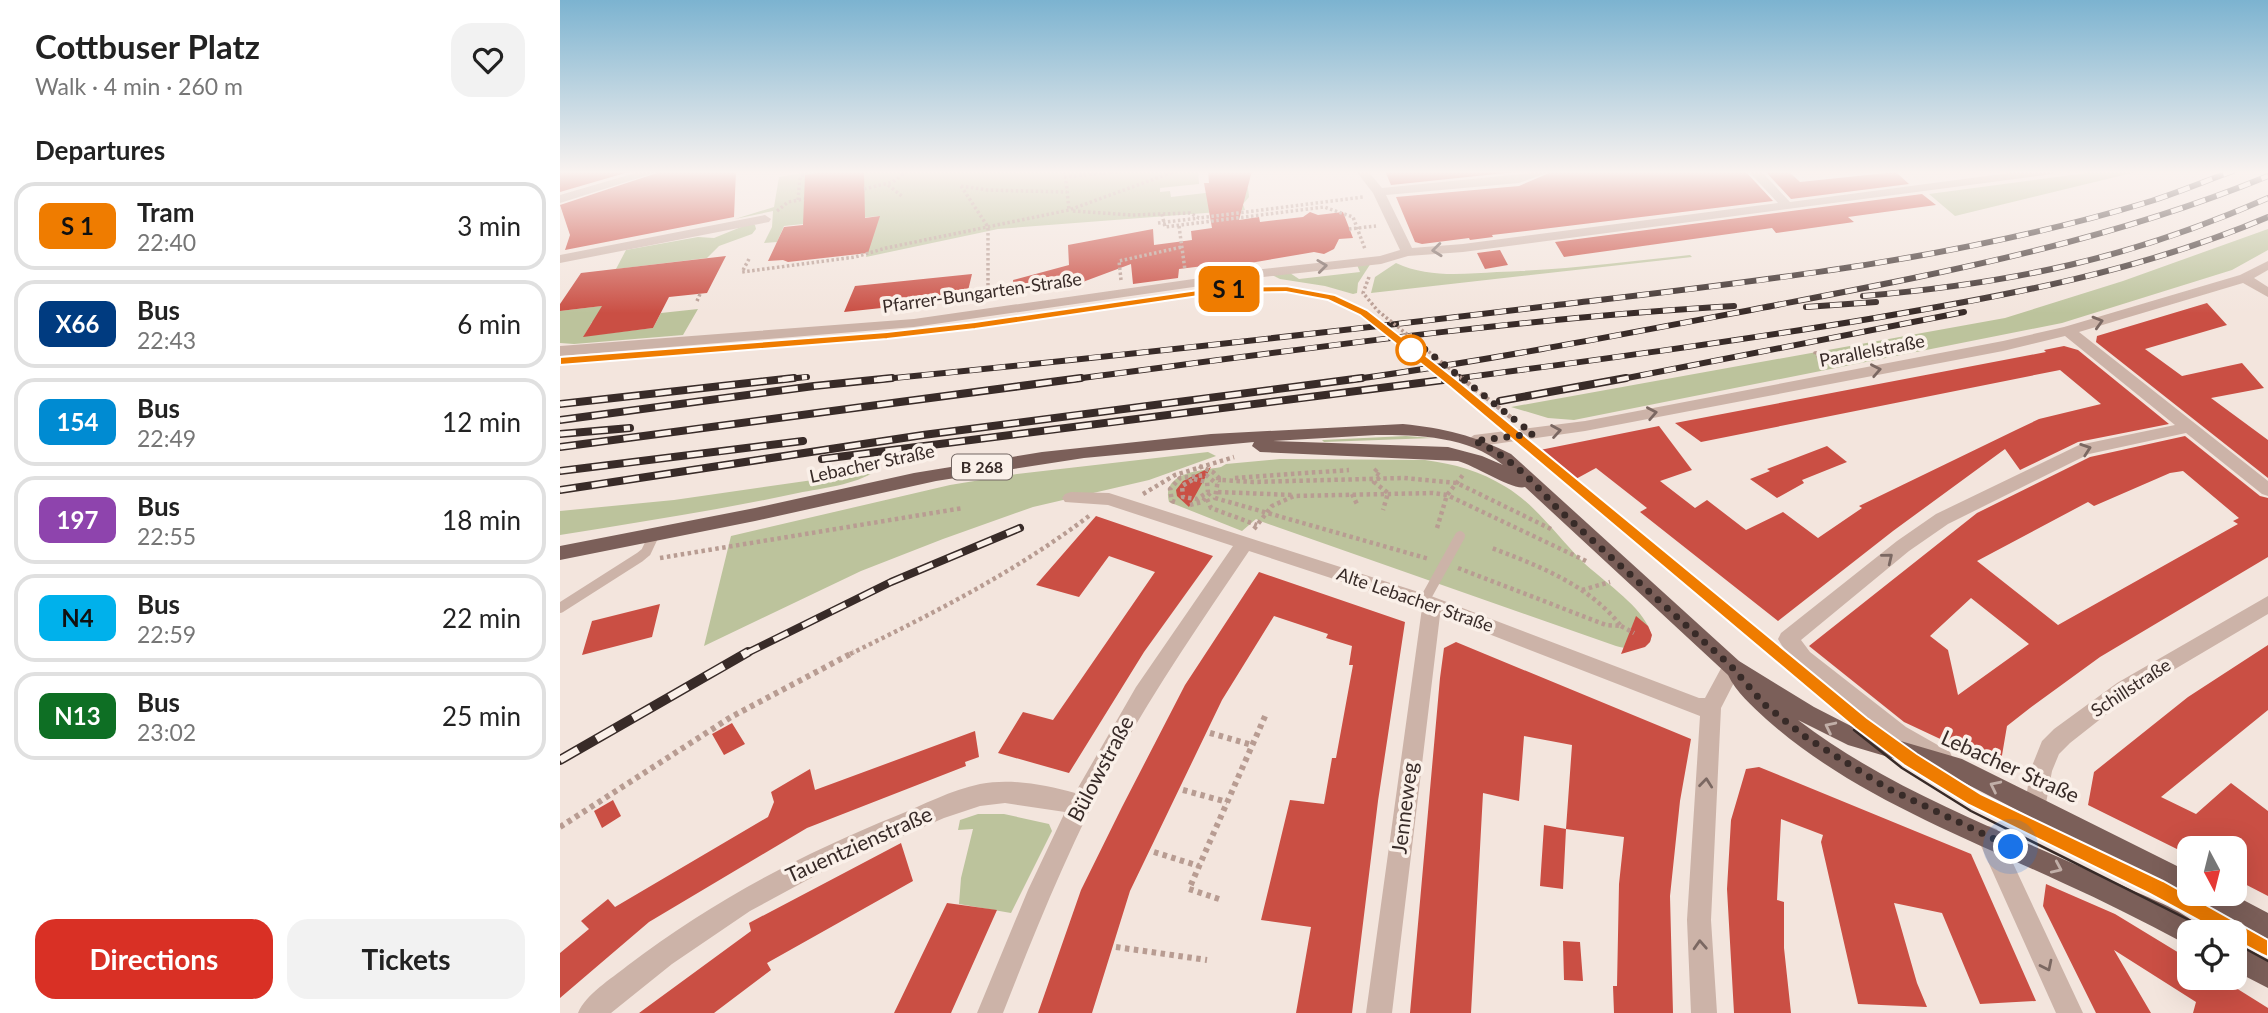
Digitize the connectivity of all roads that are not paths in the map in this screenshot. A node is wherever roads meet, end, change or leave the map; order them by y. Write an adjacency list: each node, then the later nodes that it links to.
1 (769, 218): 5 (street)
2 (1392, 218): 4 (street)
3 (1692, 218): 4 (street, Pfarrer-Bungarten-Straße, one-way to 4)
4 (1407, 252): 10 (street, Pfarrer-Bungarten-Straße, one-way to 4)
5 (560, 259)
6 (2268, 265): 7 (street, Parallelstraße)
7 (2245, 278): 8 (street); 9 (street, Parallelstraße, one-way to 7)
8 (2268, 293)
9 (2067, 331): 11 (street); 12 (street, Parallelstraße, one-way to 9)
10 (560, 351)
11 (2190, 427): 15 (street); 27 (street, one-way to 11)
12 (1474, 441): 13 (main road, Lebacher Straße / B 268); 14 (main road, B 268); 17 (main road, Lebacher Straße / B 268)
13 (1187, 443): 14 (main road, Lebacher Straße / B 268); 18 (main road, Lebacher Straße / B 268)
14 (1322, 449): 17 (main road, Lebacher Straße / B 268)
15 (2268, 490)
16 (1071, 498): 20 (street, Alte Lebacher Straße)
17 (1557, 508): 25 (main road, Lebacher Straße / B 268)
18 (654, 535): 21 (main road, Lebacher Straße / B 268); 24 (lane)
19 (1460, 536): 22 (lane)
20 (1245, 543): 22 (street, Alte Lebacher Straße); 28 (street, Bülowstraße)
21 (560, 553)
22 (1428, 603): 26 (street, Alte Lebacher Straße); 39 (street, Jenneweg)
23 (2268, 604): 29 (street, Schillstraße)
24 (560, 608)
25 (1732, 667): 26 (street); 27 (main road, Lebacher Straße / B 268, one-way to 25); 30 (main road, Lebacher Straße / B 268)
26 (1711, 706): 40 (street, one-way to 26)
27 (1954, 766): 29 (main road, Lebacher Straße / B 268, one-way to 27)
28 (1080, 805): 37 (street, Tauentzienstraße); 38 (street, Bülowstraße)
29 (2036, 806): 31 (main road, Lebacher Straße / B 268)
30 (1989, 837): 33 (main road, Lebacher Straße / B 268, one-way to 33); 41 (street, one-way to 41)
31 (2177, 879)
32 (2229, 906): 34 (main road)
33 (2177, 925)
34 (2268, 927)
35 (2247, 964): 36 (main road)
36 (2268, 975)
37 (591, 1013)
38 (990, 1013)
39 (1379, 1013)
40 (1704, 1013)
41 (2070, 1013)

